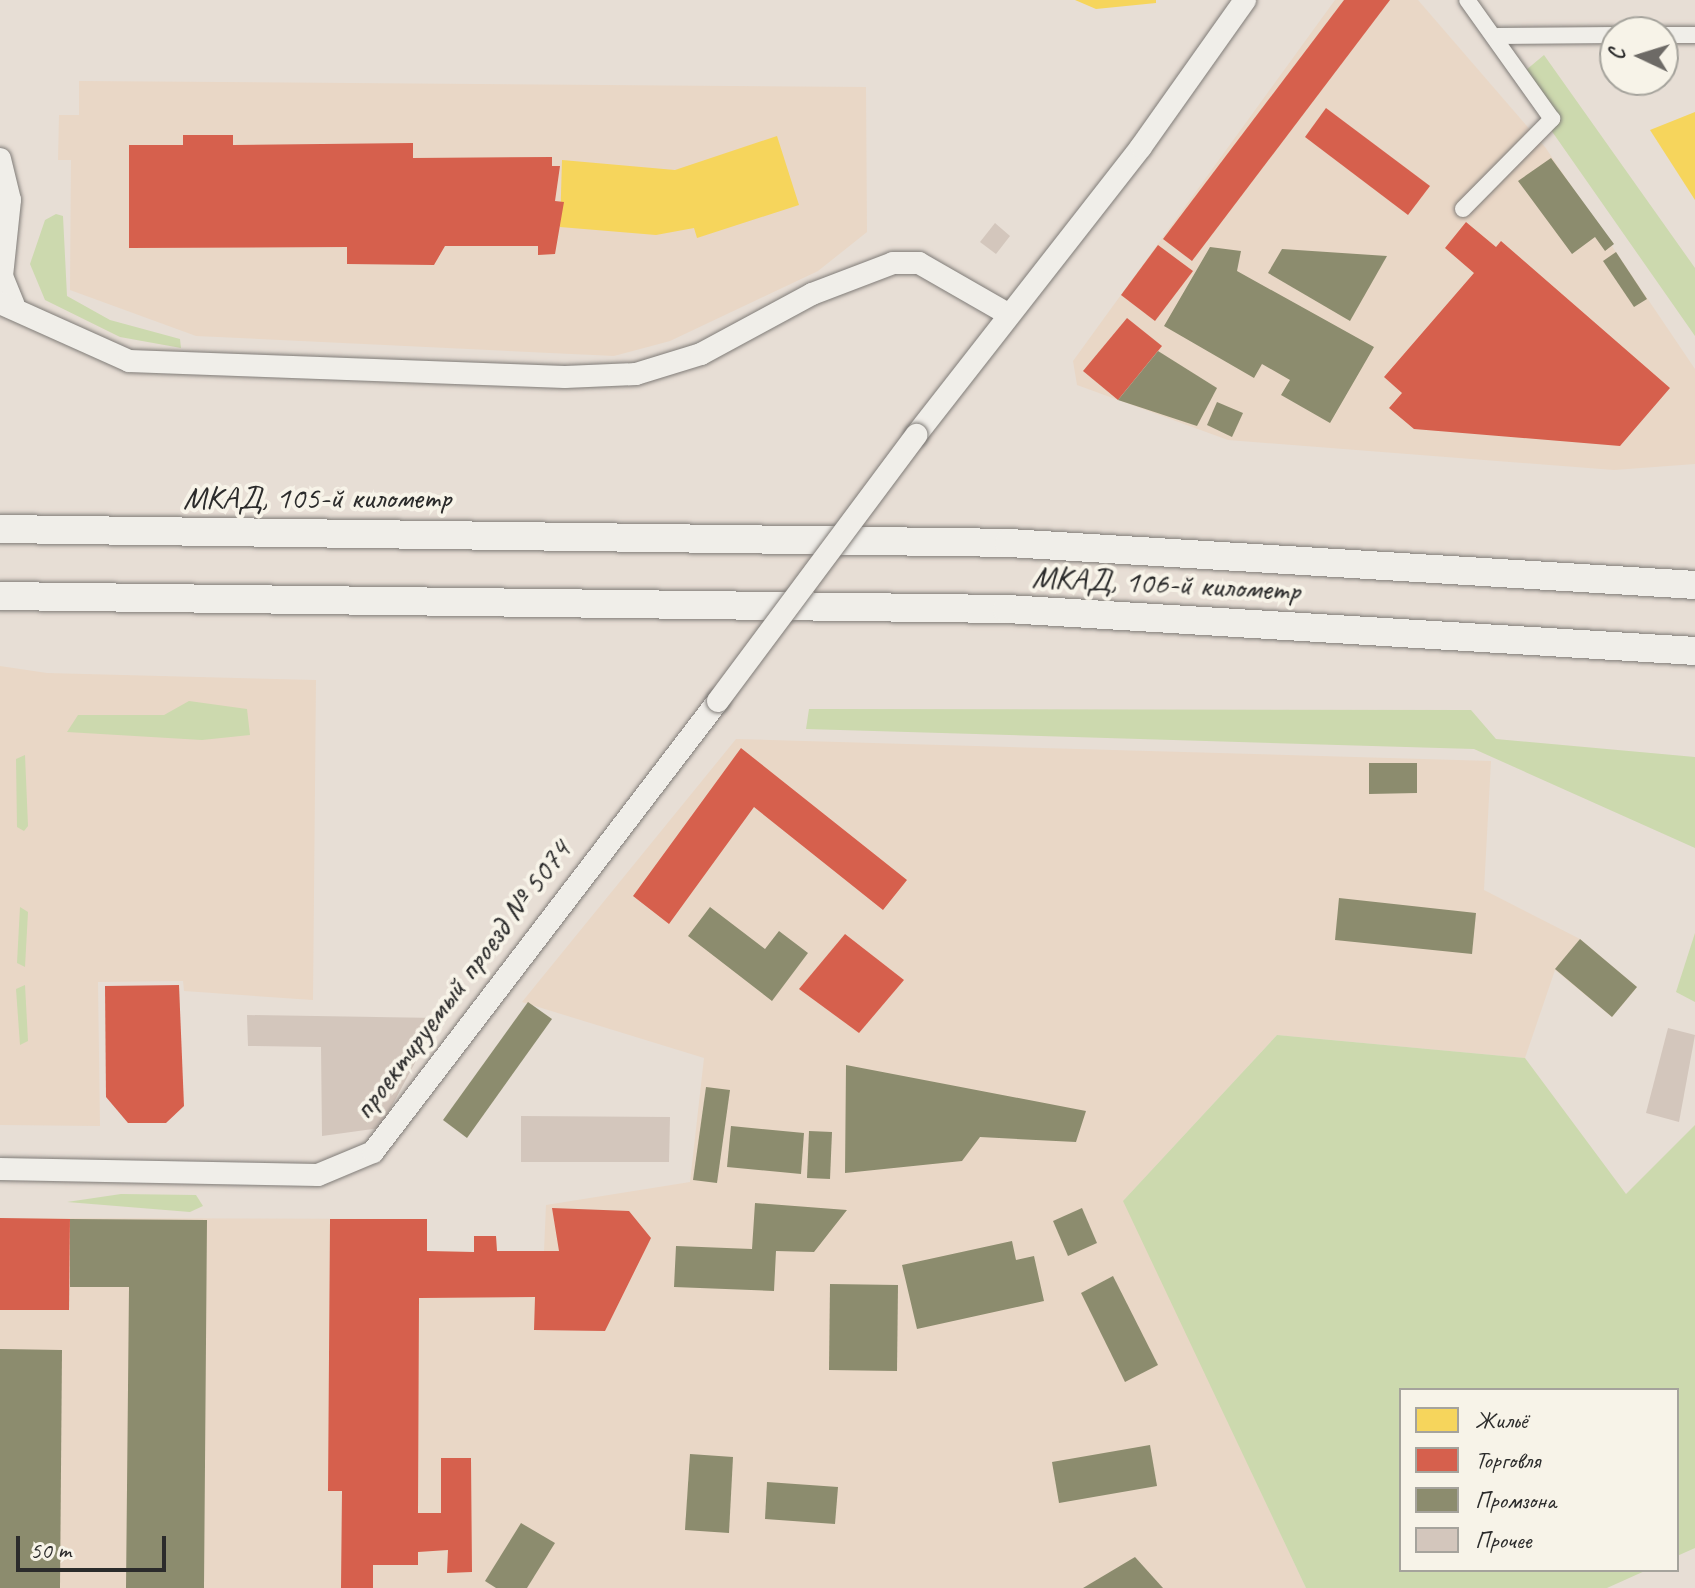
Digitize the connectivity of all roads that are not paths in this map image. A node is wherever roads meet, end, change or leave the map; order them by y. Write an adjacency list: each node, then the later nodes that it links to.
1 (1245, 0): 9 (street, проектируемый проезд № 5074)
2 (1467, 0): 4 (street)
3 (1599, 35): 4 (street)
4 (1498, 36): 6 (street)
5 (0, 159): 7 (street)
6 (1463, 209)
7 (1, 244): 8 (street)
8 (7, 304): 9 (street)
9 (1008, 314): 15 (street, проектируемый проезд № 5074, bridge)
10 (0, 529): 11 (highway, МКАД, 105-й километр)
11 (634, 534): 12 (highway, МКАД, 106-й километр)
12 (1695, 585)
13 (0, 596): 14 (highway, МКАД, 106-й километр)
14 (1695, 651)
15 (0, 1169)

